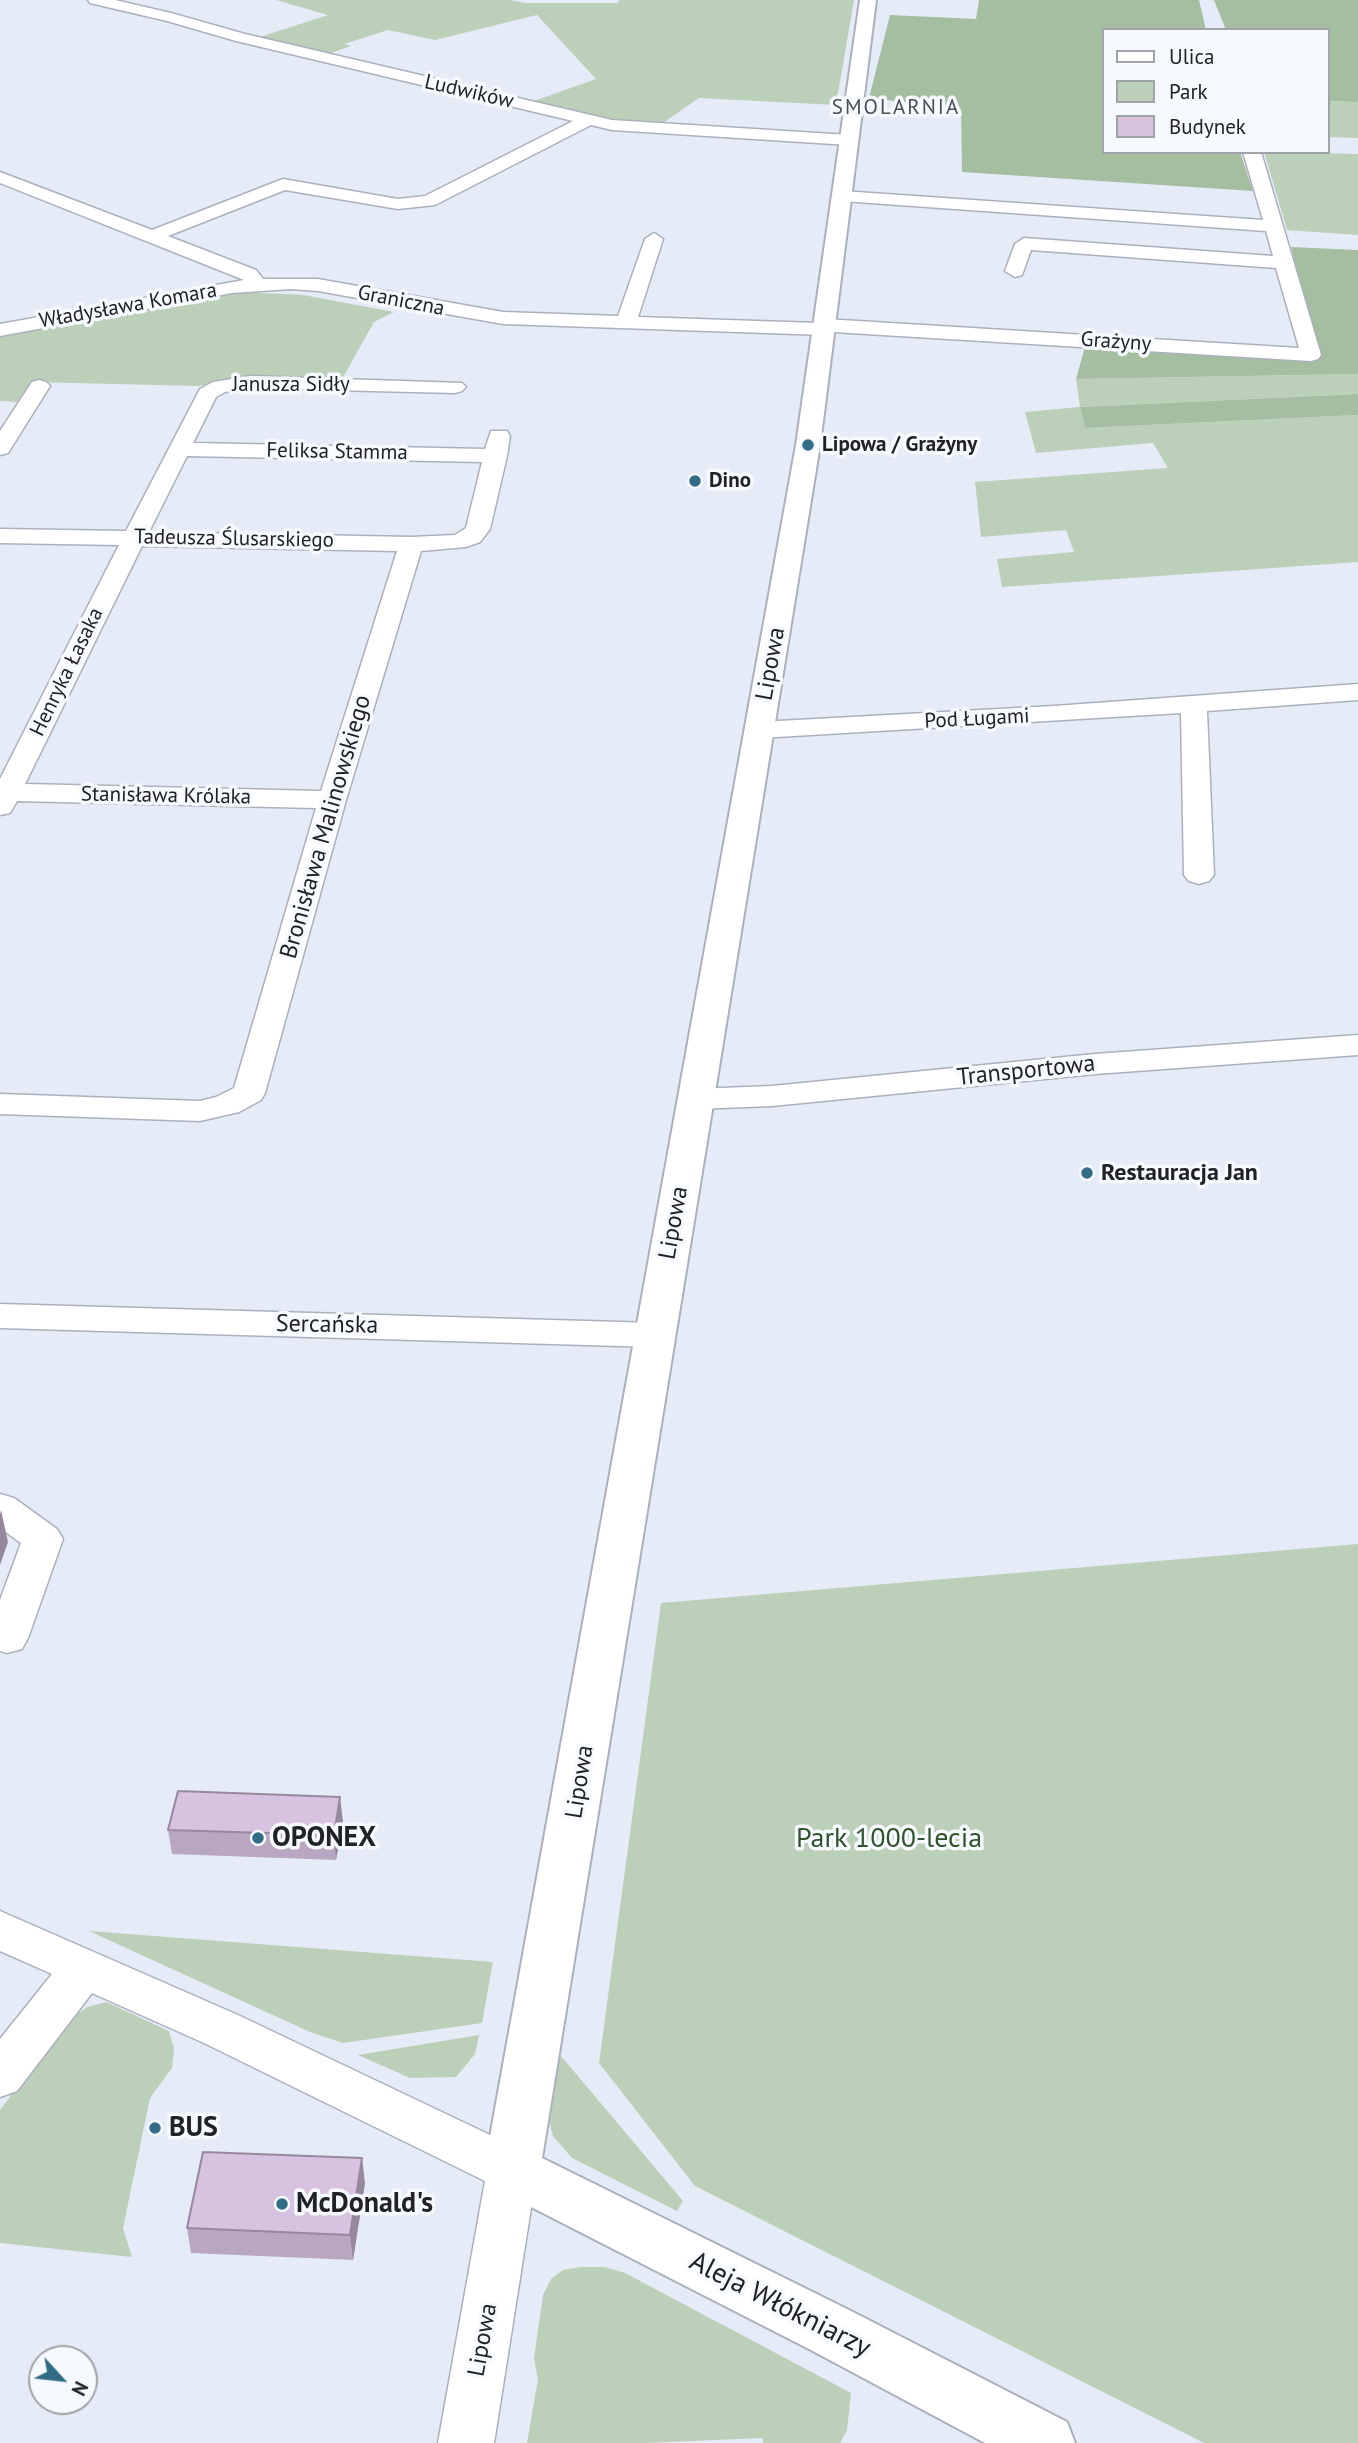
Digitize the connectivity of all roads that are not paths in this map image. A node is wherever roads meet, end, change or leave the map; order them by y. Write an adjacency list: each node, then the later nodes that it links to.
1 (95, 0): 3 (street, Ludwików)
2 (868, 0): 4 (main road, Lipowa)
3 (588, 120): 4 (street, Ludwików); 11 (street)
4 (849, 140): 8 (main road, Lipowa)
5 (1253, 154): 10 (street, Grażyny)
6 (0, 177): 7 (street)
7 (39, 192): 9 (street); 11 (street)
8 (842, 196): 10 (street); 17 (main road, Lipowa)
9 (13, 198)
10 (1273, 226): 13 (street, Grażyny)
11 (152, 236): 15 (street)
12 (654, 239): 16 (street)
13 (1284, 263): 14 (street); 17 (street, Grażyny)
14 (1015, 271)
15 (257, 284): 16 (street, Graniczna); 18 (street, Władysława Komara)
16 (626, 323): 17 (street, Graniczna)
17 (825, 327): 29 (main road, Lipowa)
18 (0, 330)
19 (39, 386): 21 (street)
20 (455, 387): 22 (street, Janusza Sidły)
21 (0, 448)
22 (179, 449): 24 (street, Janusza Sidły); 25 (street, Feliksa Stamma)
23 (0, 536): 24 (street, Tadeusza Ślusarskiego)
24 (133, 537): 26 (street, Tadeusza Ślusarskiego); 30 (street, Henryka Łasaka)
25 (468, 539): 26 (street, Tadeusza Ślusarskiego)
26 (411, 544): 31 (street, Bronisława Malinowskiego)
27 (1358, 692): 28 (street, Pod Ługami)
28 (1194, 704): 29 (street, Pod Ługami); 32 (street)
29 (760, 730): 34 (main road, Lipowa)
30 (2, 797): 31 (street, Stanisława Królaka)
31 (332, 800): 35 (street, Bronisława Malinowskiego)
32 (1199, 875)
33 (1358, 1045): 34 (street, Transportowa)
34 (695, 1099): 37 (main road, Lipowa)
35 (0, 1104)
36 (0, 1316): 37 (street, Sercańska)
37 (655, 1335): 43 (main road, Lipowa)
38 (0, 1508): 39 (street)
39 (7, 1638)
40 (0, 1930): 41 (street)
41 (85, 1968): 42 (street); 43 (street)
42 (0, 2076)
43 (512, 2170): 44 (street, Lipowa); 45 (main road, Aleja Włókniarzy)
44 (466, 2443)
45 (1045, 2443)

